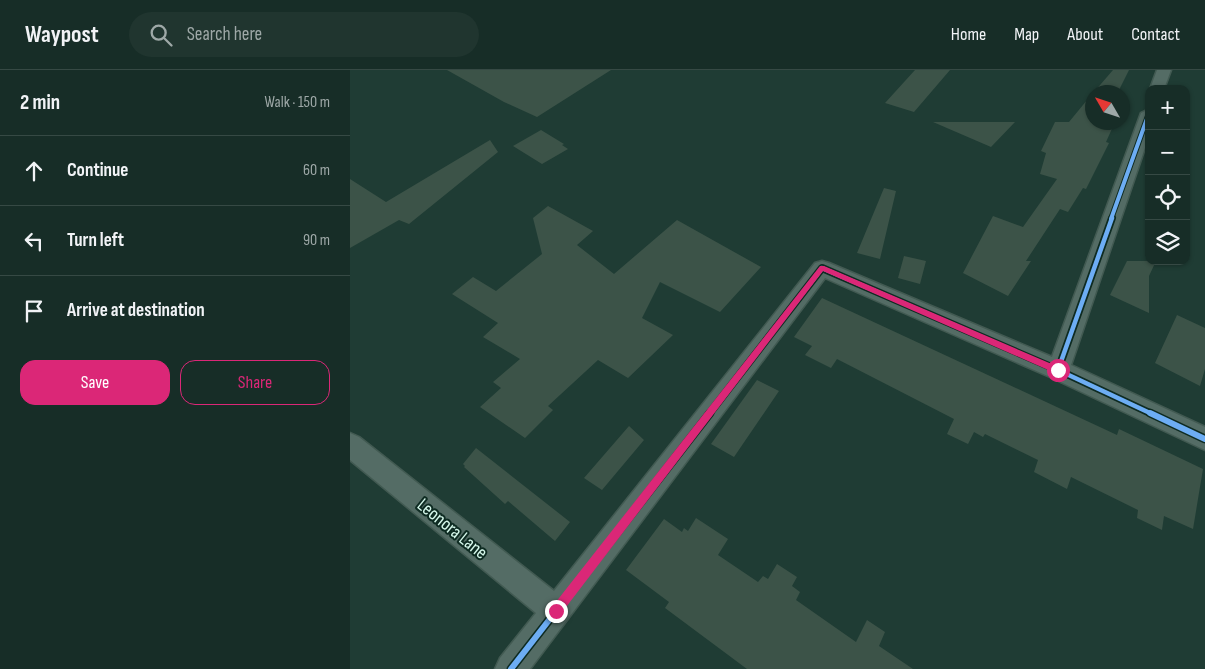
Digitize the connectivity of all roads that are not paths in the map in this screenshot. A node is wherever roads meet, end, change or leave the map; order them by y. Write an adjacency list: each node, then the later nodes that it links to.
1 (1164, 70): 2 (street)
2 (1158, 85)
3 (1145, 124): 4 (street)
4 (1058, 370): 5 (street); 7 (street)
5 (1205, 439)
6 (350, 445): 7 (street, Leonora Lane)
7 (556, 611): 8 (street)
8 (511, 669)

